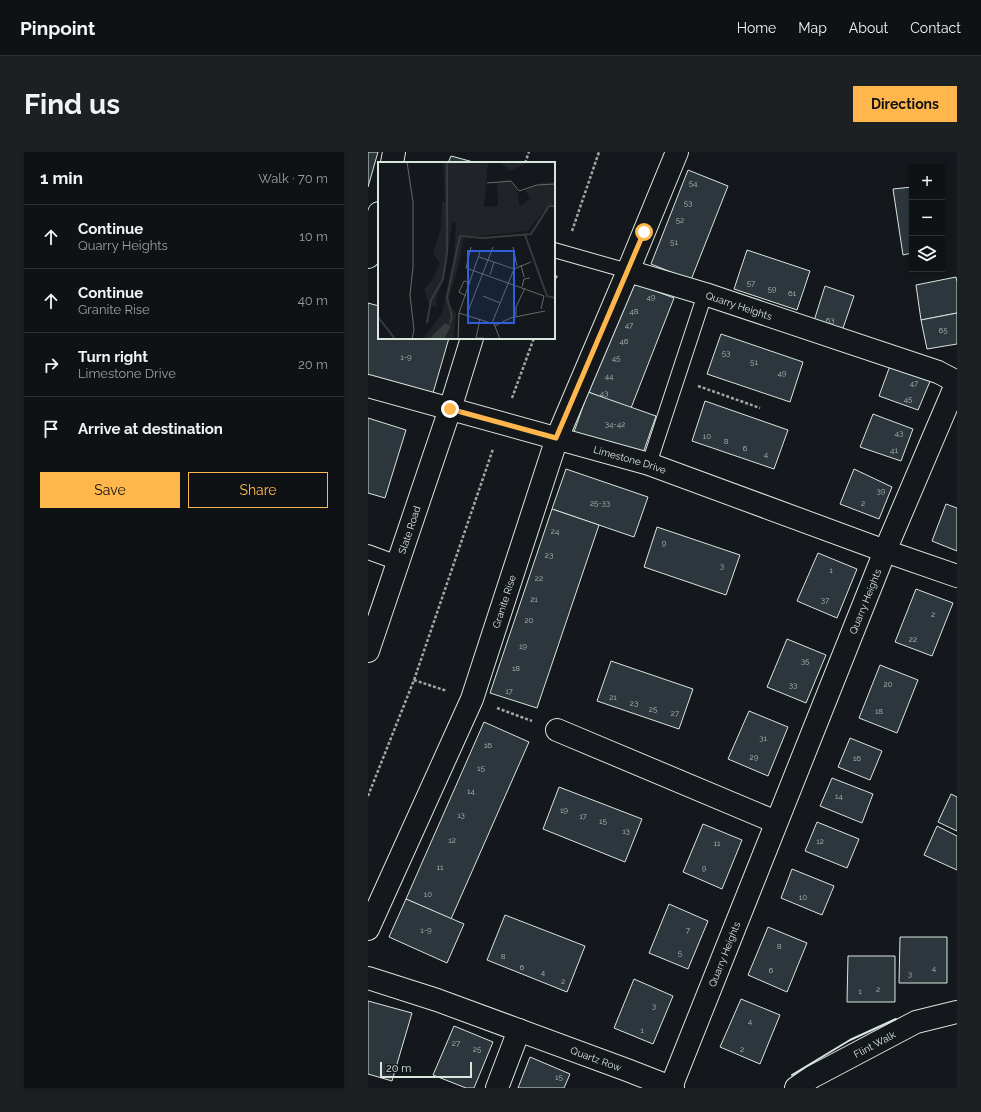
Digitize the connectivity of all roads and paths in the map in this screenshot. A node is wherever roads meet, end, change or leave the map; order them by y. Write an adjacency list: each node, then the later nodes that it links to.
1 (394, 152): 5 (street)
2 (528, 152): 6 (path)
3 (599, 152): 8 (path)
4 (677, 152): 10 (street)
5 (392, 162)
6 (525, 162)
7 (378, 217): 9 (street)
8 (559, 252): 10 (lane); 11 (path)
9 (368, 256)
10 (628, 271): 12 (street, Quarry Heights); 21 (street, Granite Rise)
11 (555, 277)
12 (705, 294): 15 (lane); 16 (street, Quarry Heights)
13 (472, 339): 19 (street, Slate Road)
14 (534, 339): 20 (path)
15 (677, 378): 18 (path); 22 (lane)
16 (957, 382): 23 (street, Quarry Heights)
17 (368, 386): 19 (street, Limestone Drive)
18 (760, 408)
19 (450, 409): 20 (street, Limestone Drive); 25 (street, Slate Road)
20 (502, 424): 21 (street, Limestone Drive); 28 (path)
21 (556, 438): 22 (street, Limestone Drive); 29 (street, Granite Rise)
22 (649, 464): 23 (street, Limestone Drive)
23 (885, 551): 26 (street, Limestone Drive); 32 (street, Quarry Heights)
24 (368, 552): 25 (lane)
25 (398, 563): 27 (street, Slate Road)
26 (957, 576)
27 (368, 651)
28 (414, 680): 29 (path); 31 (path)
29 (472, 699): 30 (path); 33 (street, Granite Rise)
30 (557, 730): 32 (street)
31 (368, 796)
32 (776, 822): 37 (street, Quarry Heights)
33 (368, 929)
34 (368, 978): 36 (street, Quartz Row)
35 (957, 1012): 39 (street, Flint Walk)
36 (519, 1030): 37 (street, Quartz Row); 38 (street)
37 (672, 1087)
38 (497, 1088)
39 (796, 1088)

